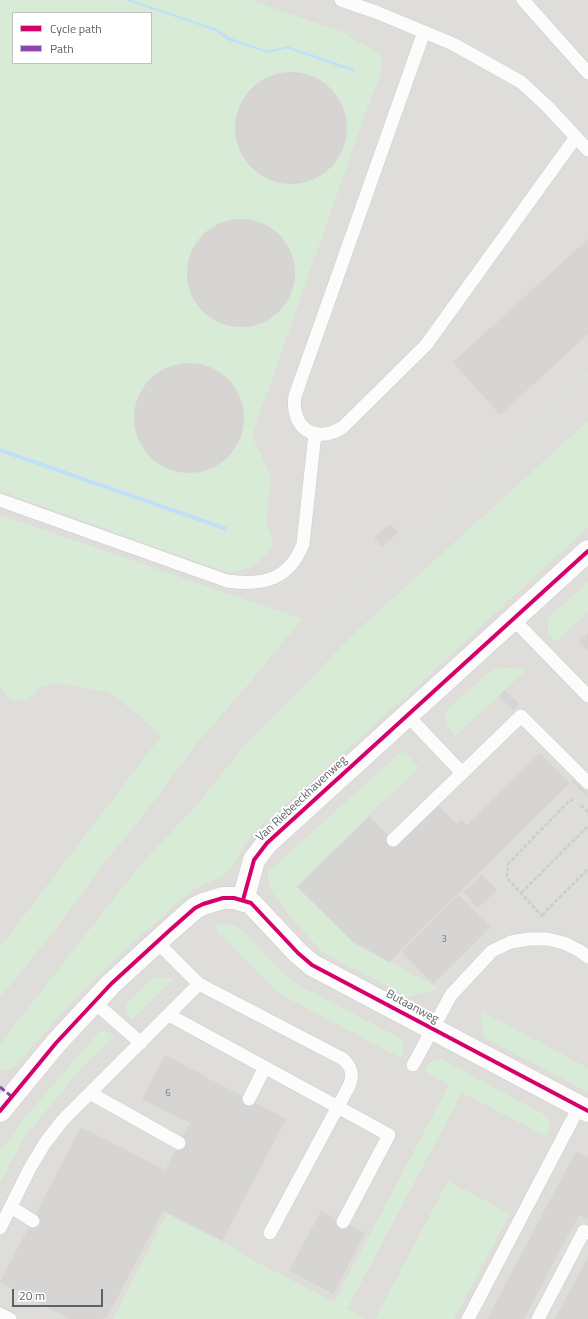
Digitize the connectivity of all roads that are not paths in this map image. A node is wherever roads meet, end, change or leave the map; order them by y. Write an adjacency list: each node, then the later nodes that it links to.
1 (341, 0): 3 (lane)
2 (523, 0): 4 (lane)
3 (424, 32): 5 (lane); 7 (lane)
4 (588, 73)
5 (576, 137): 6 (lane); 7 (lane)
6 (588, 150)
7 (315, 434): 8 (lane)
8 (0, 500)
9 (588, 551): 10 (street, Van Riebeeckhavenweg)
10 (513, 619): 11 (lane); 12 (street, Van Riebeeckhavenweg)
11 (588, 696)
12 (407, 715): 13 (lane); 16 (street, Van Riebeeckhavenweg)
13 (462, 773): 14 (lane); 15 (lane)
14 (588, 783)
15 (393, 840)
16 (243, 900): 17 (street); 22 (street, Butaanweg)
17 (157, 942): 19 (lane); 20 (street)
18 (588, 957): 22 (lane)
19 (199, 984): 21 (lane); 28 (lane)
20 (94, 1002): 23 (lane); 30 (street)
21 (169, 1015): 23 (lane); 25 (lane)
22 (431, 1029): 24 (lane); 29 (street, Butaanweg)
23 (141, 1043): 26 (lane)
24 (413, 1065)
25 (265, 1067): 27 (lane); 28 (lane)
26 (90, 1094): 31 (lane); 32 (lane)
27 (249, 1099)
28 (338, 1107): 34 (lane); 36 (lane)
29 (584, 1109): 40 (lane)
30 (0, 1111)
31 (179, 1143)
32 (10, 1208): 33 (lane); 35 (lane)
33 (33, 1221)
34 (343, 1222)
35 (0, 1228)
36 (270, 1233)
37 (588, 1233): 41 (lane)
38 (0, 1314): 39 (lane)
39 (10, 1319)
40 (468, 1319)
41 (538, 1319)

